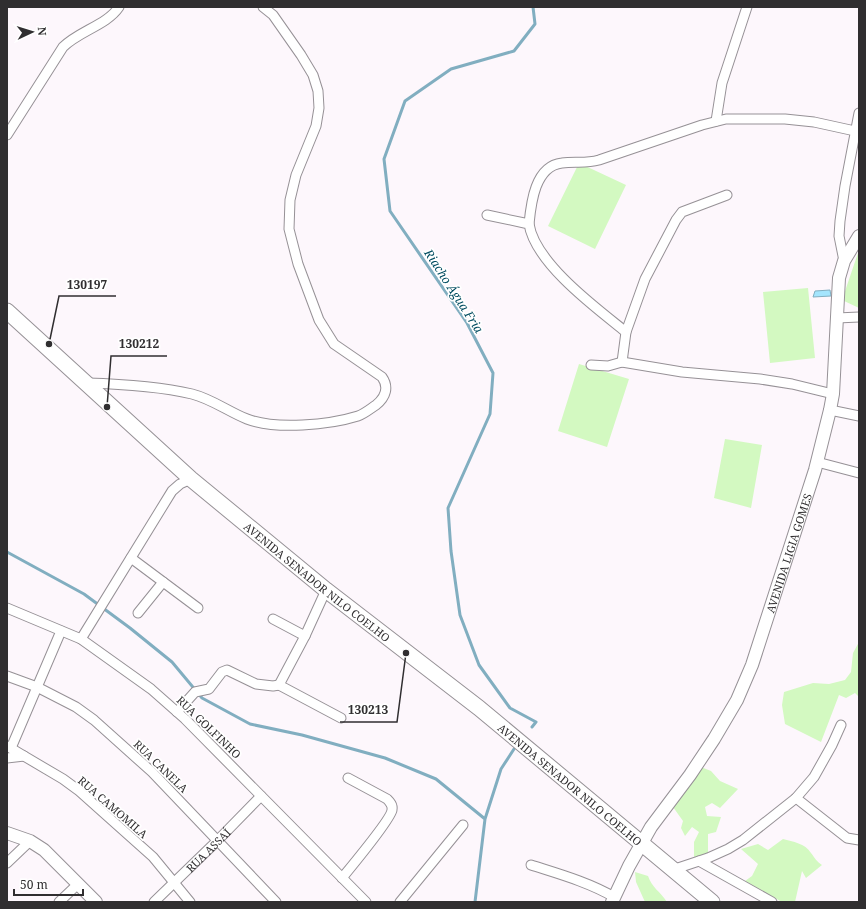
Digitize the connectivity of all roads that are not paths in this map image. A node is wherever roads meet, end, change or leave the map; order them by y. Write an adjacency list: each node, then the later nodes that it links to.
1 (119, 7): 7 (street)
2 (263, 7): 19 (street)
3 (747, 7): 5 (street)
4 (859, 113): 6 (street)
5 (716, 121): 6 (street); 10 (street)
6 (855, 131): 12 (street)
7 (7, 136)
8 (727, 194): 16 (street)
9 (487, 215): 10 (street)
10 (529, 224): 16 (street)
11 (859, 236): 12 (street, AVENIDA LIGIA GOMES)
12 (844, 262): 15 (street, AVENIDA LIGIA GOMES)
13 (7, 311): 19 (main road, AVENIDA SENADOR NILO COELHO)
14 (859, 317): 15 (street)
15 (837, 318): 20 (street, AVENIDA LIGIA GOMES)
16 (626, 332): 17 (street)
17 (622, 362): 18 (street); 20 (street)
18 (591, 365)
19 (87, 383): 25 (main road, AVENIDA SENADOR NILO COELHO)
20 (834, 394): 21 (street, AVENIDA LIGIA GOMES)
21 (830, 410): 22 (street); 23 (street, AVENIDA LIGIA GOMES)
22 (859, 416)
23 (817, 462): 24 (street); 53 (street, AVENIDA LIGIA GOMES)
24 (859, 473)
25 (191, 479): 26 (street); 28 (main road, AVENIDA SENADOR NILO COELHO)
26 (131, 558): 27 (street); 35 (street)
27 (163, 582): 30 (street); 31 (street)
28 (326, 590): 34 (street); 53 (main road, AVENIDA SENADOR NILO COELHO)
29 (7, 608): 33 (street, RUA GOLFINHO)
30 (198, 608)
31 (138, 613)
32 (273, 619): 34 (street)
33 (61, 631): 35 (street, RUA GOLFINHO); 38 (street)
34 (305, 636): 37 (street)
35 (81, 639): 39 (street, RUA GOLFINHO)
36 (7, 676): 38 (street, RUA CANELA)
37 (279, 685): 39 (street); 40 (street)
38 (37, 687): 42 (street); 52 (street, RUA CANELA)
39 (177, 712): 46 (street, RUA GOLFINHO)
40 (342, 718)
41 (841, 725): 47 (street)
42 (9, 747): 43 (street, RUA CAMOMILA)
43 (24, 756): 44 (street); 59 (street, RUA CAMOMILA)
44 (7, 758)
45 (348, 778): 58 (street)
46 (261, 796): 52 (street, RUA ASSAÍ); 58 (street, RUA GOLFINHO)
47 (796, 798): 50 (street); 54 (street)
48 (463, 825): 68 (street)
49 (7, 833): 51 (street)
50 (859, 840)
51 (30, 841): 55 (street); 60 (street)
52 (218, 841): 59 (street, RUA ASSAÍ); 66 (street, RUA CANELA)
53 (642, 844): 57 (main road, AVENIDA SENADOR NILO COELHO); 61 (street, AVENIDA LIGIA GOMES)
54 (699, 861): 57 (street); 70 (street)
55 (7, 863)
56 (531, 865): 61 (street)
57 (672, 870): 69 (main road, AVENIDA SENADOR NILO COELHO)
58 (342, 878): 67 (street, RUA GOLFINHO)
59 (174, 882): 64 (street, RUA ASSAÍ); 65 (street, RUA CAMOMILA)
60 (78, 884): 62 (street); 63 (street)
61 (613, 899)
62 (59, 902)
63 (96, 902)
64 (154, 902)
65 (190, 902)
66 (276, 902)
67 (366, 902)
68 (400, 902)
69 (712, 902)
70 (772, 902)

